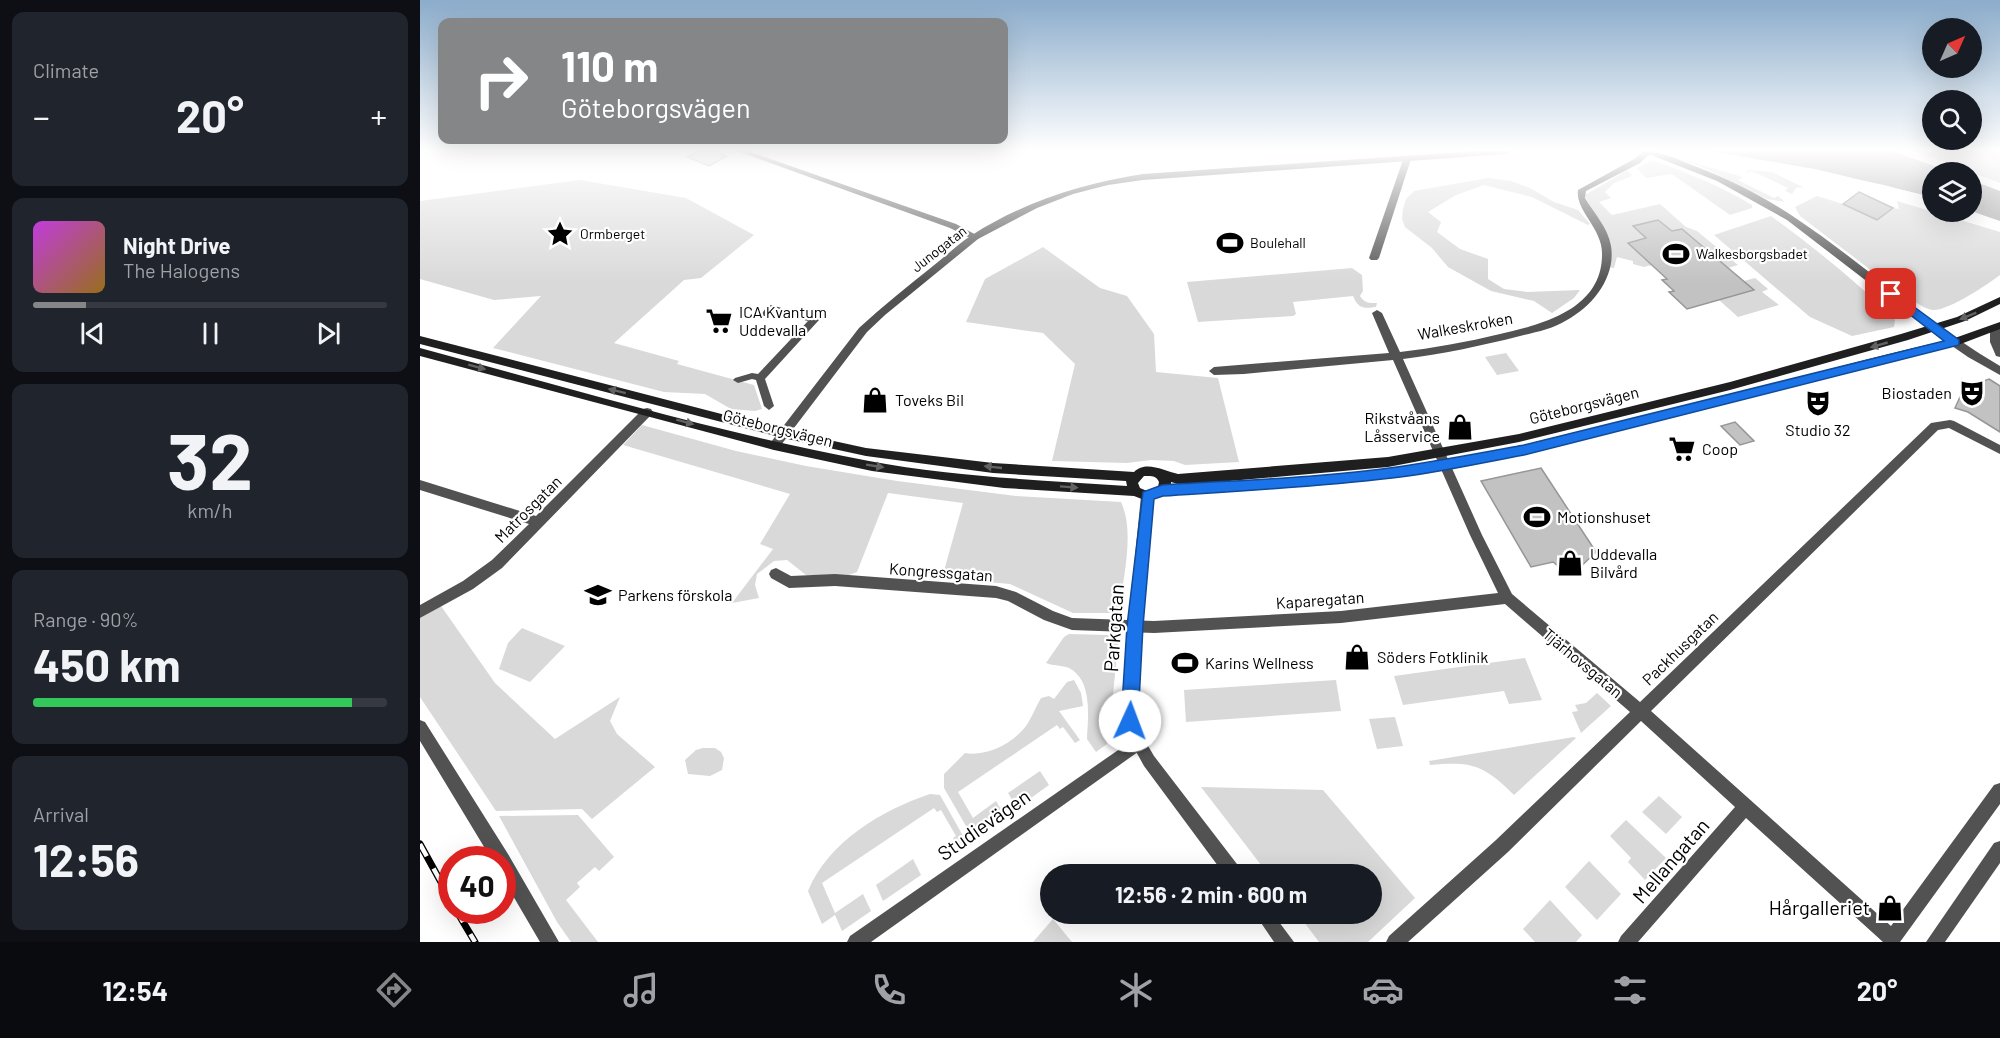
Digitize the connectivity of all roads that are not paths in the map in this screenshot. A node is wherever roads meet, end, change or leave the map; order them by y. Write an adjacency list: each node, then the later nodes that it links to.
1 (865, 195): 6 (street)
2 (1062, 195): 6 (street, Junogatan)
3 (1395, 195): 7 (street)
4 (1581, 195): 17 (street, Walkeskroken)
5 (1750, 195): 12 (street)
6 (975, 237): 24 (street, Junogatan)
7 (1374, 258)
8 (2000, 300): 12 (main road, Göteborgsvägen, one-way to 12)
9 (1377, 313): 17 (street, Tjärhovsgatan)
10 (766, 314): 20 (street)
11 (1997, 326): 14 (main road, Göteborgsvägen); 16 (street)
12 (1935, 328): 14 (street); 27 (main road, Göteborgsvägen, one-way to 27)
13 (420, 340): 24 (main road, Göteborgsvägen, one-way to 13)
14 (1954, 342): 19 (street); 27 (main road, Göteborgsvägen)
15 (420, 352): 23 (main road, Göteborgsvägen, one-way to 23)
16 (2000, 353)
17 (1394, 354): 18 (street, Walkeskroken); 27 (street, Tjärhovsgatan)
18 (1214, 371)
19 (2000, 371)
20 (760, 378): 21 (street); 22 (street)
21 (738, 380)
22 (769, 406)
23 (647, 412): 25 (main road, Göteborgsvägen, one-way to 25); 33 (street, Matrosgatan)
24 (783, 434): 25 (street, Junogatan); 29 (main road, Göteborgsvägen, one-way to 24)
25 (774, 446): 32 (main road, Göteborgsvägen, one-way to 32)
26 (2000, 450): 38 (street, Packhusgatan)
27 (1442, 459): 28 (main road, Göteborgsvägen); 31 (main road, Göteborgsvägen); 35 (street, Tjärhovsgatan)
28 (1162, 476): 29 (main road, Göteborgsvägen); 31 (main road)
29 (1135, 477): 32 (main road)
30 (420, 485): 33 (street)
31 (1162, 490): 32 (main road, Göteborgsvägen)
32 (1141, 494): 37 (street, Parkgatan)
33 (539, 522): 36 (street, Matrosgatan)
34 (776, 574): 37 (street, Kongressgatan)
35 (1507, 598): 37 (street, Kaparegatan); 38 (street, Tjärhovsgatan)
36 (420, 612)
37 (1135, 626): 40 (street, Parkgatan)
38 (1641, 712): 42 (street, Tjärhovsgatan); 52 (street, Packhusgatan)
39 (420, 727): 43 (street)
40 (1137, 744): 45 (street, Parkgatan); 50 (street, Studievägen)
41 (2000, 791): 48 (street)
42 (1745, 807): 48 (street, Tjärhovsgatan); 53 (street, Mellangatan)
43 (493, 846)
44 (2000, 849): 54 (street)
45 (1227, 864)
46 (516, 884): 49 (street)
47 (1271, 924): 51 (street)
48 (1892, 941)
49 (550, 942)
50 (856, 942)
51 (1285, 942)
52 (1395, 942)
53 (1627, 942)
54 (1935, 942)

